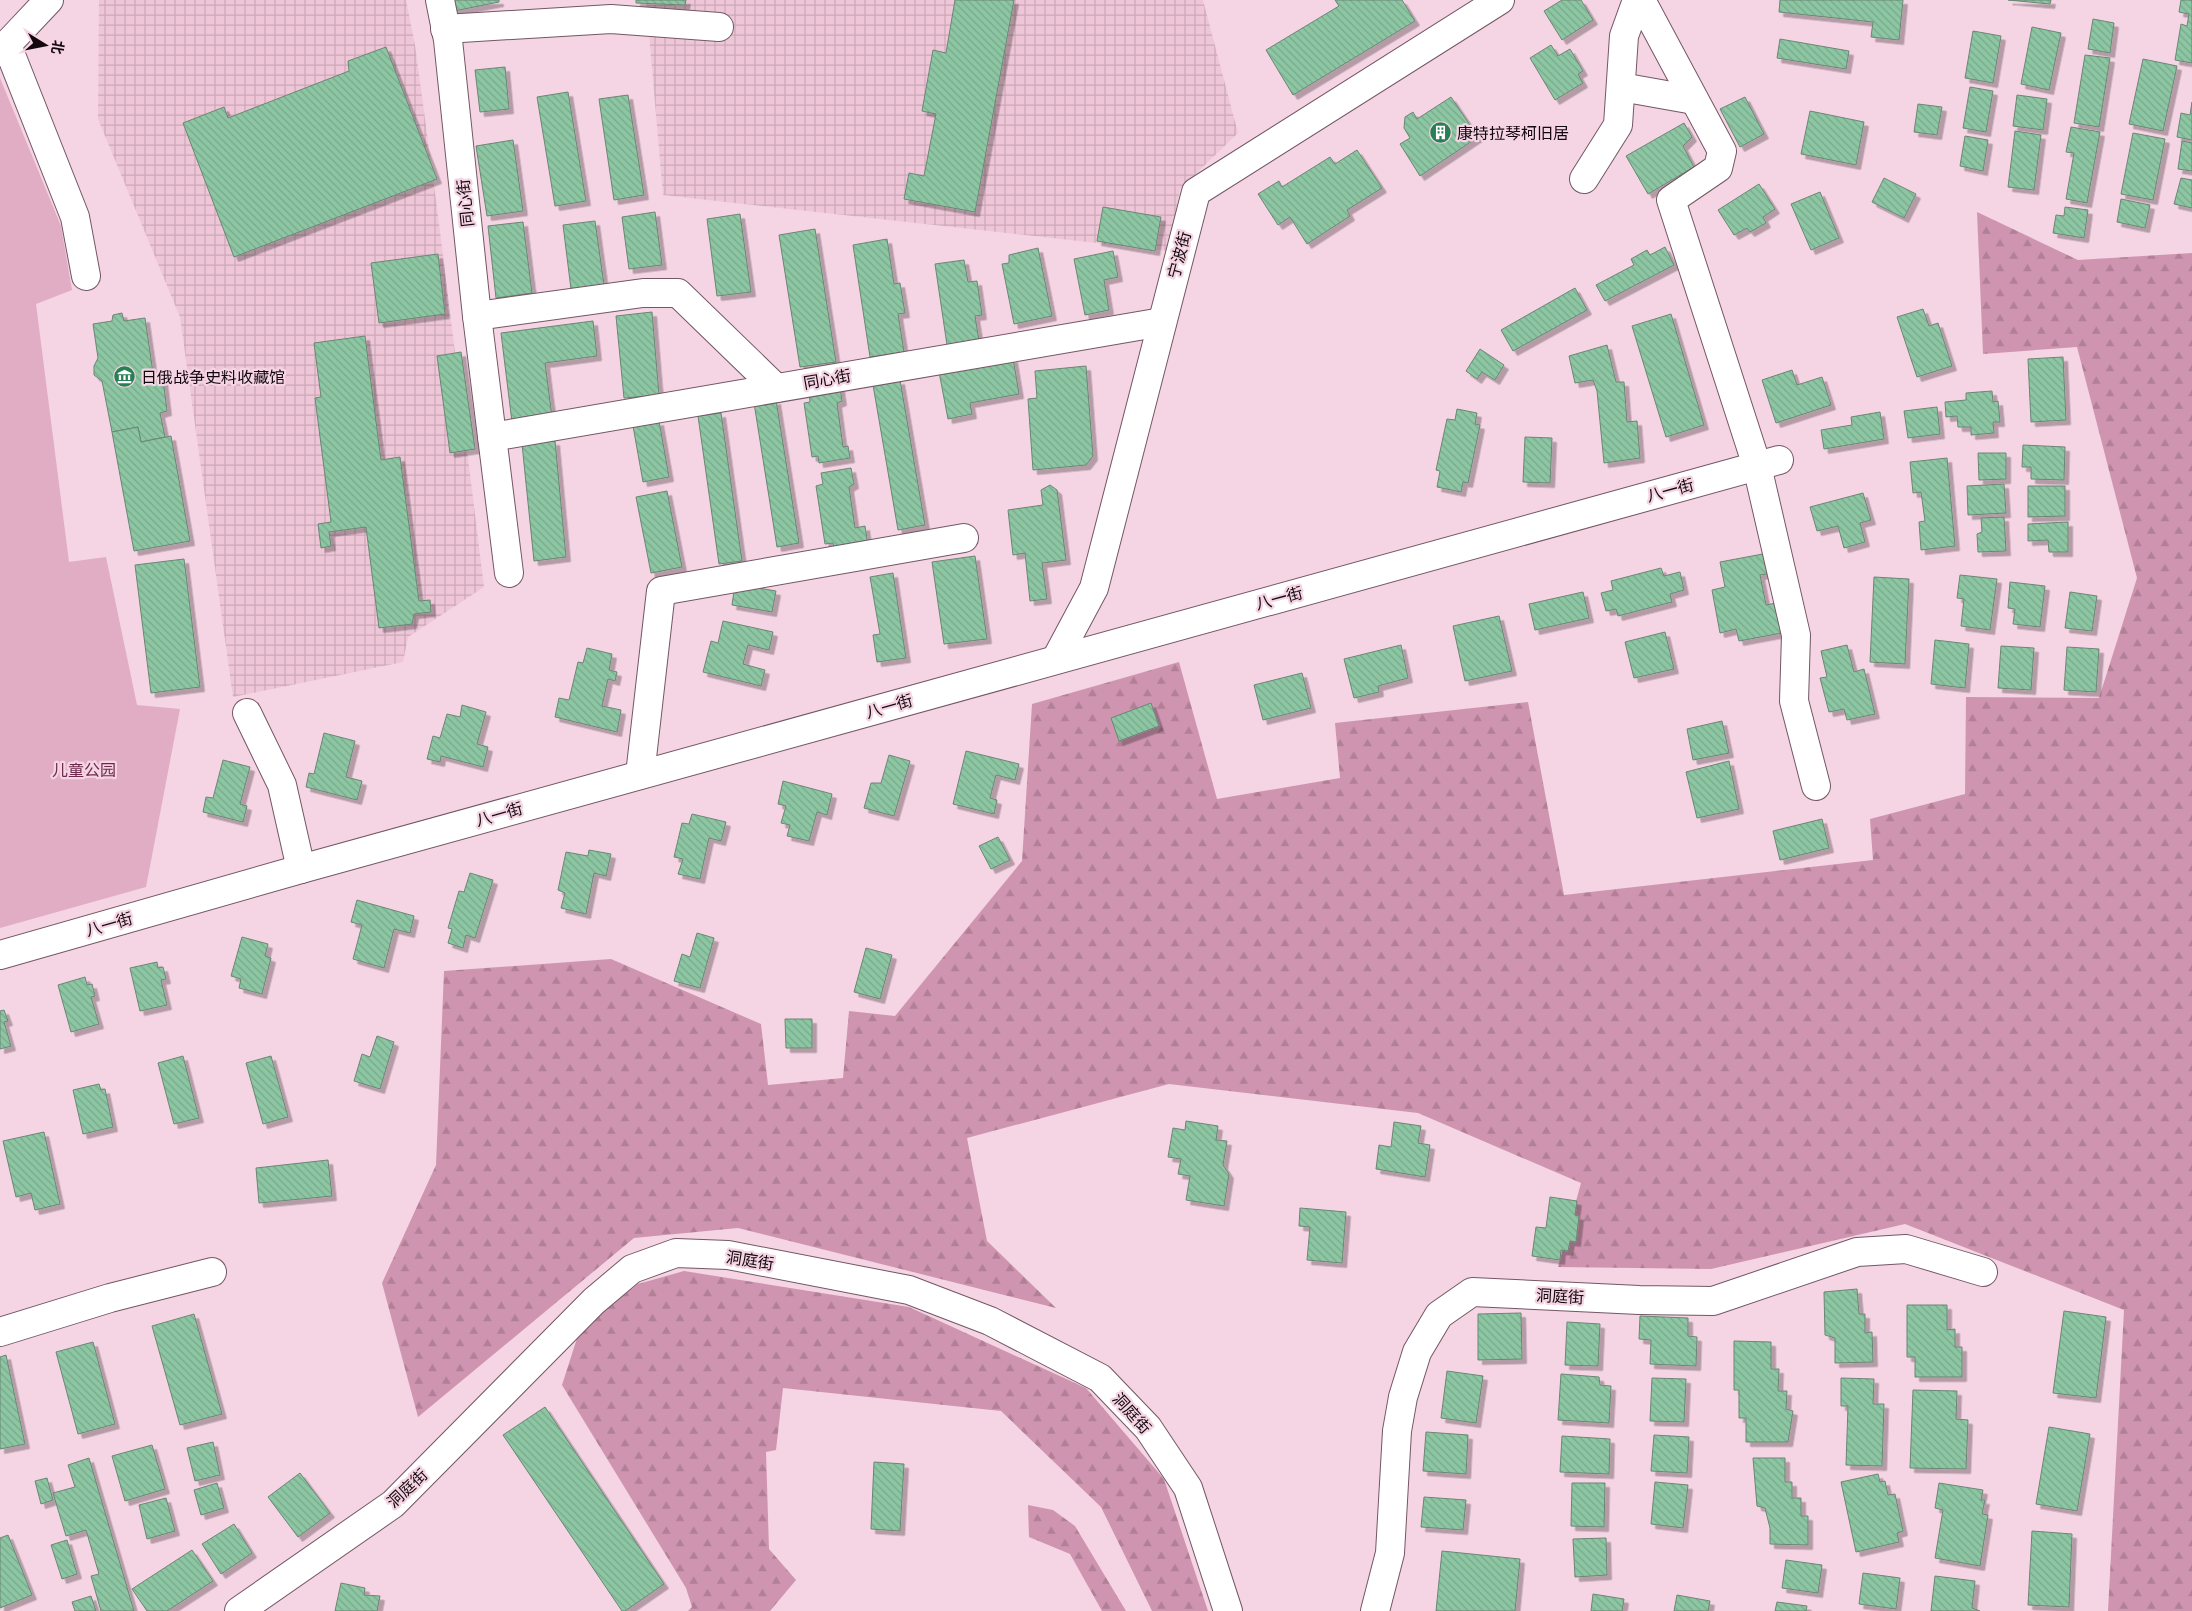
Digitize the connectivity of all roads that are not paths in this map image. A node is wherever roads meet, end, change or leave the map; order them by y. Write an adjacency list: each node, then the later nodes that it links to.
1 (49, 0): 8 (street)
2 (440, 0): 7 (street, 同心街)
3 (1500, 0): 14 (street, 宁波街)
4 (1637, 0): 9 (street)
5 (1641, 0): 10 (street)
6 (719, 27): 7 (street)
7 (446, 29): 13 (street, 同心街)
8 (3, 49): 12 (street)
9 (1621, 87): 10 (street); 11 (street)
10 (1694, 100): 17 (street)
11 (1584, 179)
12 (86, 276)
13 (478, 316): 15 (street); 16 (street, 同心街)
14 (1162, 322): 15 (street, 同心街); 20 (street, 宁波街)
15 (776, 388): 16 (street, 同心街)
16 (492, 437): 19 (street, 同心街)
17 (1768, 463): 20 (street, 八一街); 23 (street)
18 (964, 538): 22 (street)
19 (509, 573)
20 (1056, 659): 22 (street, 八一街)
21 (247, 712): 24 (street)
22 (640, 775): 24 (street, 八一街)
23 (1816, 786)
24 (301, 869): 25 (street, 八一街)
25 (0, 955)
26 (212, 1272): 28 (street)
27 (1983, 1272): 31 (street, 洞庭街)
28 (0, 1332)
29 (239, 1611): 30 (street, 洞庭街)
30 (1228, 1611)
31 (1375, 1611)

